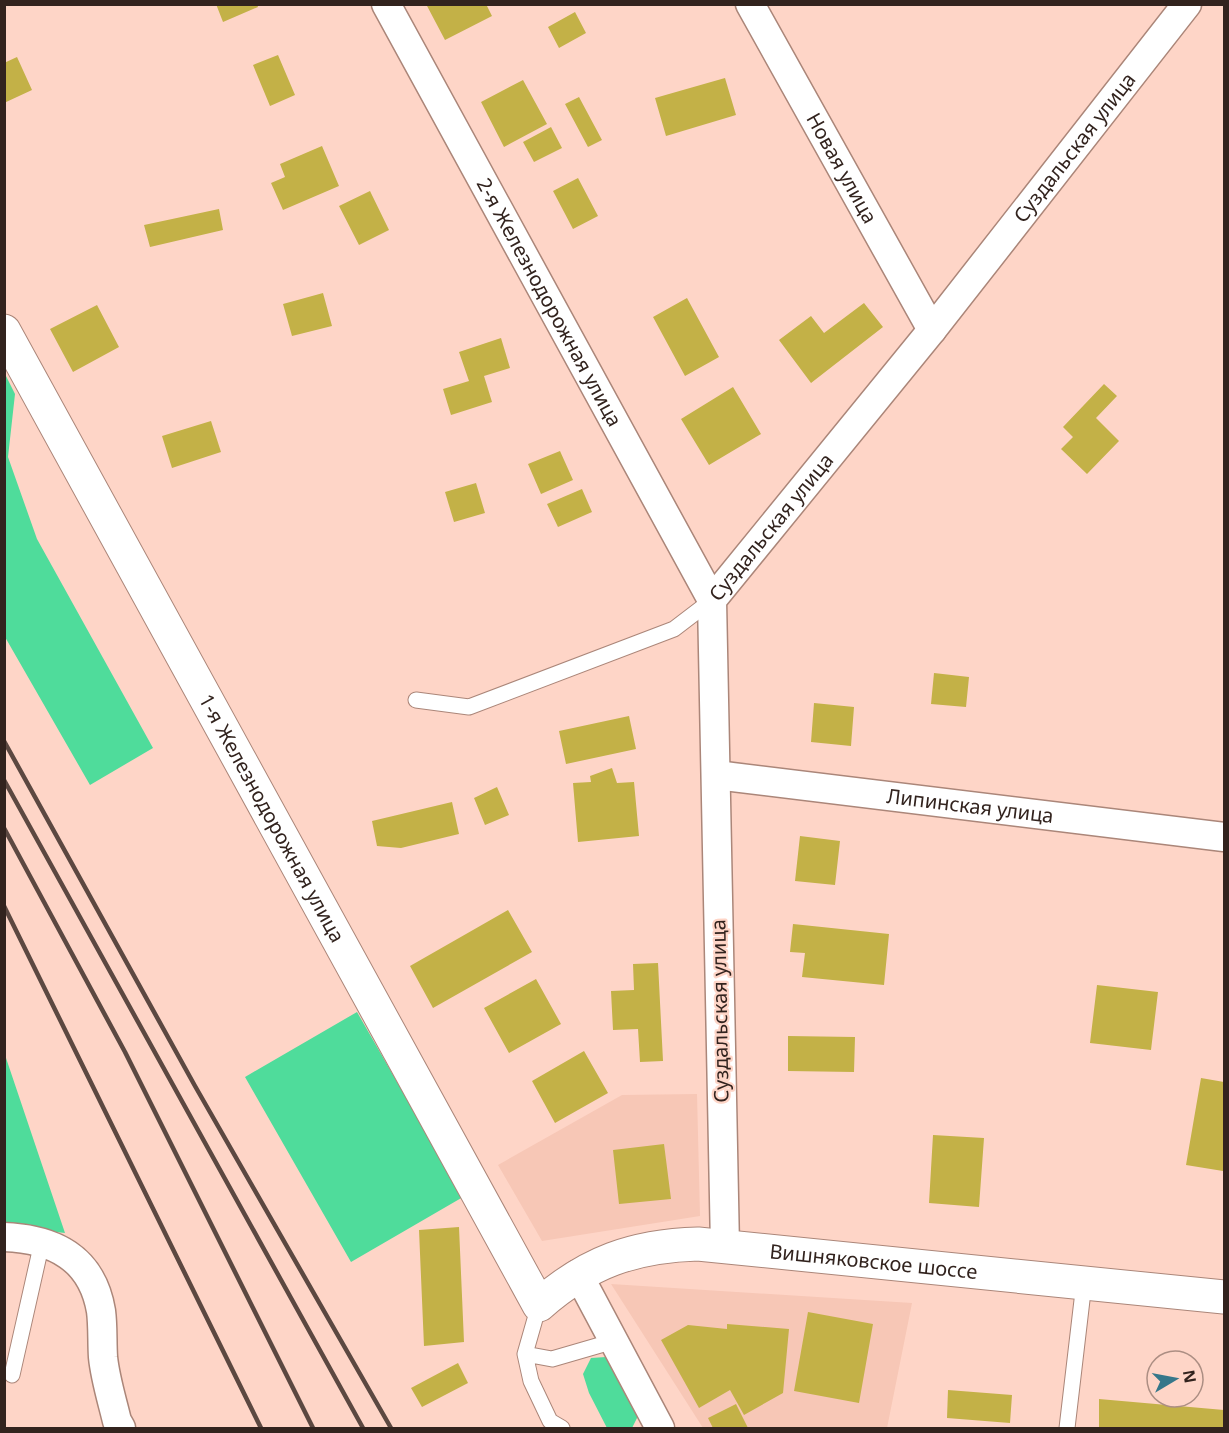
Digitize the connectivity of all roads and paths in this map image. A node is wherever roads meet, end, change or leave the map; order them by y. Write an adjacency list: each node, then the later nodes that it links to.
1 (387, 4): 6 (street, 2-я Железнодорожная улица)
2 (750, 4): 4 (street, Новая улица)
3 (1187, 4): 4 (street, Суздальская улица)
4 (932, 330): 6 (street, Суздальская улица)
5 (4, 332): 16 (street, 1-я Железнодорожная улица)
6 (712, 600): 7 (lane); 8 (street, Суздальская улица)
7 (416, 700)
8 (716, 775): 9 (street, Липинская улица); 12 (street, Суздальская улица)
9 (1224, 837)
10 (4, 1237): 11 (street)
11 (42, 1242): 19 (lane); 20 (street)
12 (725, 1247): 13 (street, Вишняковское шоссе); 14 (street, Вишняковское шоссе)
13 (578, 1274): 16 (street, Вишняковское шоссе); 17 (street)
14 (1084, 1283): 15 (street, Вишняковское шоссе); 23 (lane)
15 (1224, 1297)
16 (539, 1305): 18 (lane)
17 (614, 1341): 18 (lane); 22 (street)
18 (525, 1354): 21 (lane)
19 (12, 1375)
20 (121, 1428)
21 (562, 1428)
22 (660, 1428)
23 (1067, 1428)

